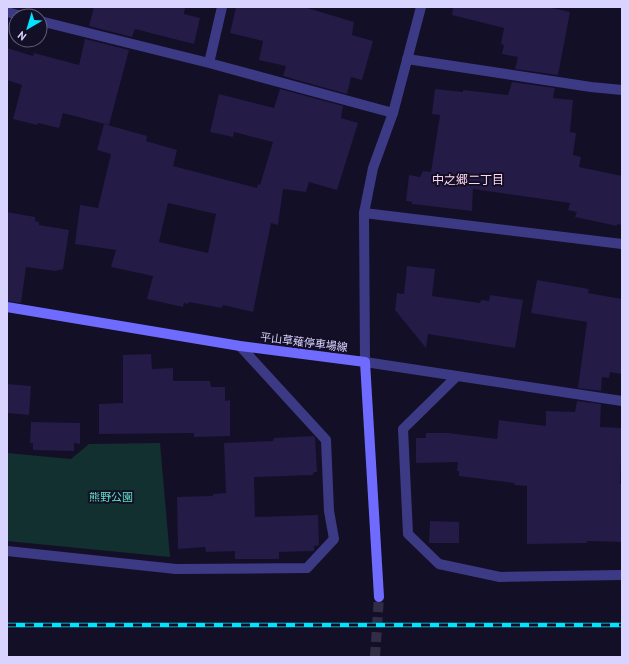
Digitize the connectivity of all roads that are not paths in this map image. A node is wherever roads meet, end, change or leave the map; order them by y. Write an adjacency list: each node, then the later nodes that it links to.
1 (222, 7): 5 (street)
2 (421, 7): 4 (street)
3 (48, 23): 5 (street)
4 (407, 59): 6 (street); 7 (street)
5 (209, 63): 7 (street)
6 (622, 90)
7 (393, 113): 8 (street)
8 (364, 213): 9 (street); 12 (street)
9 (622, 244)
10 (7, 307): 11 (main road, 平山草薙停車場線)
11 (240, 346): 12 (main road, 平山草薙停車場線); 15 (street)
12 (365, 362): 13 (street); 17 (main road)
13 (457, 376): 14 (street); 16 (street)
14 (622, 401)
15 (7, 551)
16 (622, 575)
17 (379, 597)

